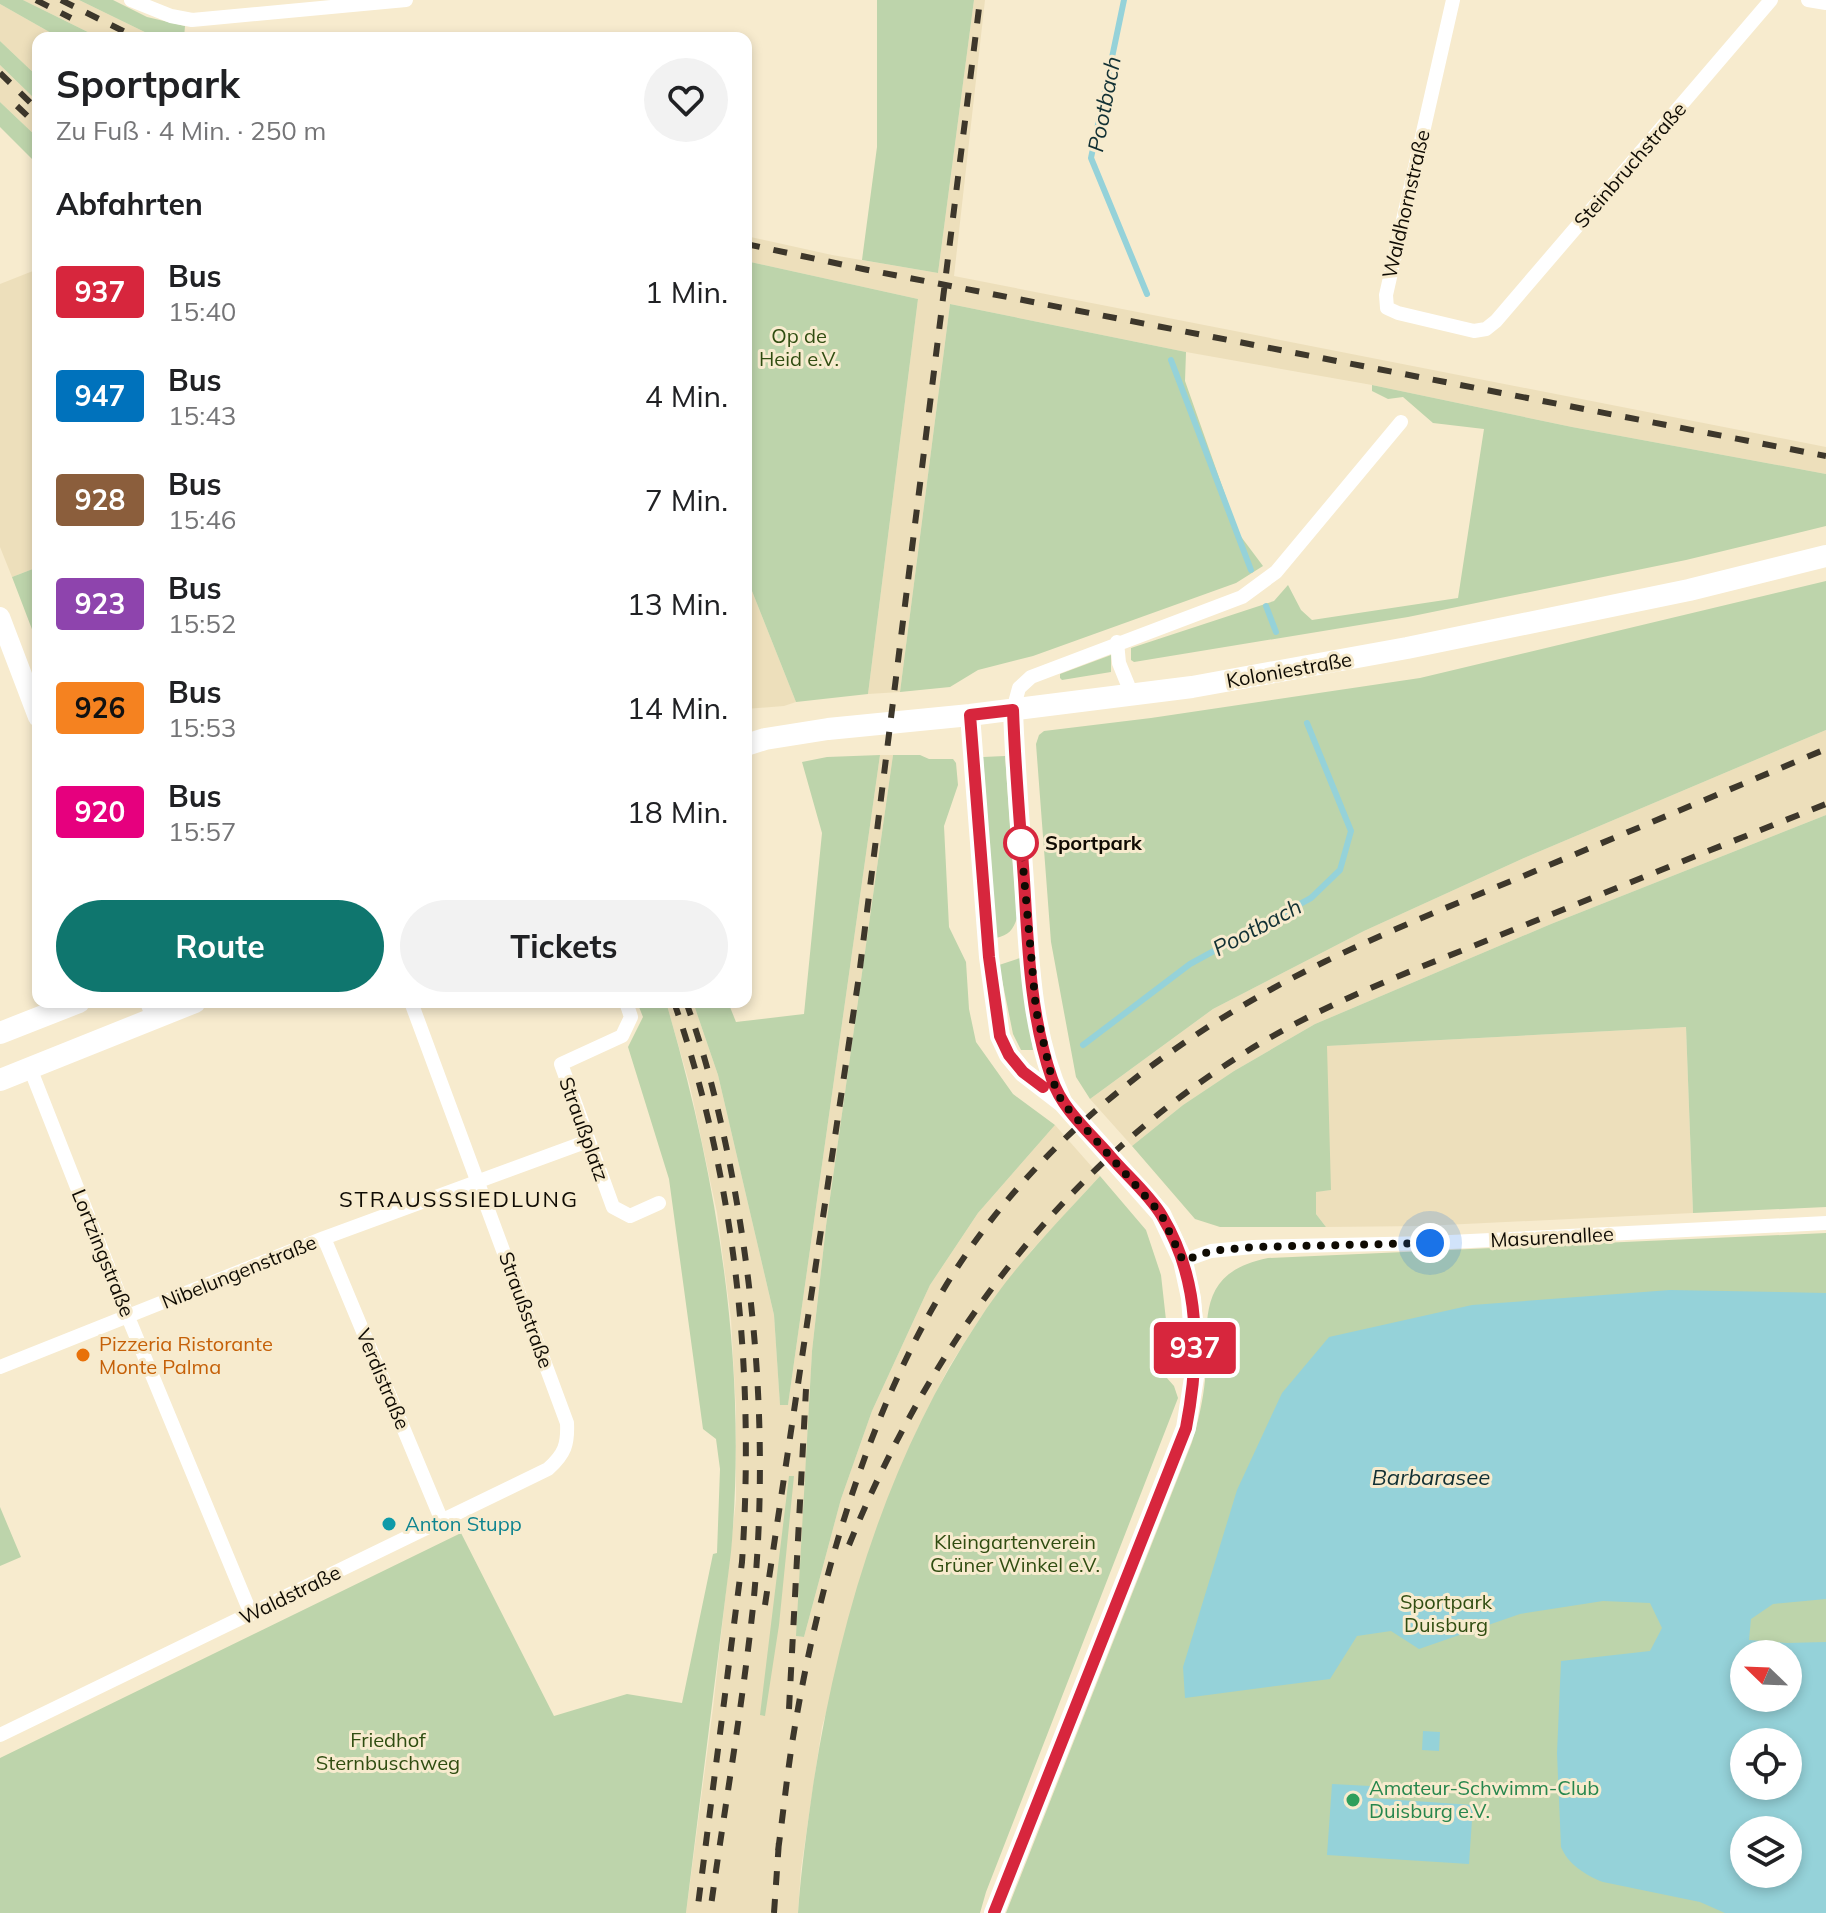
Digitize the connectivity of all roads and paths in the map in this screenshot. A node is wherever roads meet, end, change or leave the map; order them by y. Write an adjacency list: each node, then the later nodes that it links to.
1 (131, 0): 2 (street)
2 (406, 0)
3 (1453, 0): 7 (street, Waldhornstraße)
4 (1771, 0): 7 (street, Steinbruchstraße)
5 (1808, 0): 6 (street)
6 (1826, 3)
7 (1486, 329)
8 (1401, 422): 11 (street)
9 (1826, 556): 12 (main road, Koloniestraße)
10 (0, 617): 13 (street)
11 (1117, 642): 12 (street); 14 (street)
12 (1132, 695): 14 (main road, Koloniestraße)
13 (32, 701)
14 (1013, 710): 15 (main road, Koloniestraße); 24 (street)
15 (970, 715): 16 (main road, Koloniestraße); 24 (street)
16 (752, 743)
17 (64, 1008): 21 (main road)
18 (413, 1008): 26 (street, Straußstraße)
19 (628, 1008): 25 (street, Straußplatz)
20 (153, 1009): 22 (main road)
21 (0, 1033)
22 (30, 1068): 23 (main road); 31 (street, Lortzingstraße)
23 (0, 1080)
24 (1062, 1102): 30 (street)
25 (588, 1141): 26 (street); 27 (street, Straußplatz)
26 (479, 1180): 29 (street, Nibelungenstraße); 33 (street, Straußstraße)
27 (659, 1203)
28 (1826, 1223): 30 (street, Masurenallee)
29 (324, 1238): 31 (street, Nibelungenstraße); 34 (street, Verdistraße)
30 (1183, 1261): 37 (street)
31 (128, 1317): 32 (street, Nibelungenstraße); 35 (street, Lortzingstraße)
32 (0, 1367)
33 (568, 1442): 34 (street, Waldstraße)
34 (442, 1521): 35 (street, Waldstraße)
35 (251, 1614): 36 (street, Waldstraße)
36 (0, 1735)
37 (994, 1913)

